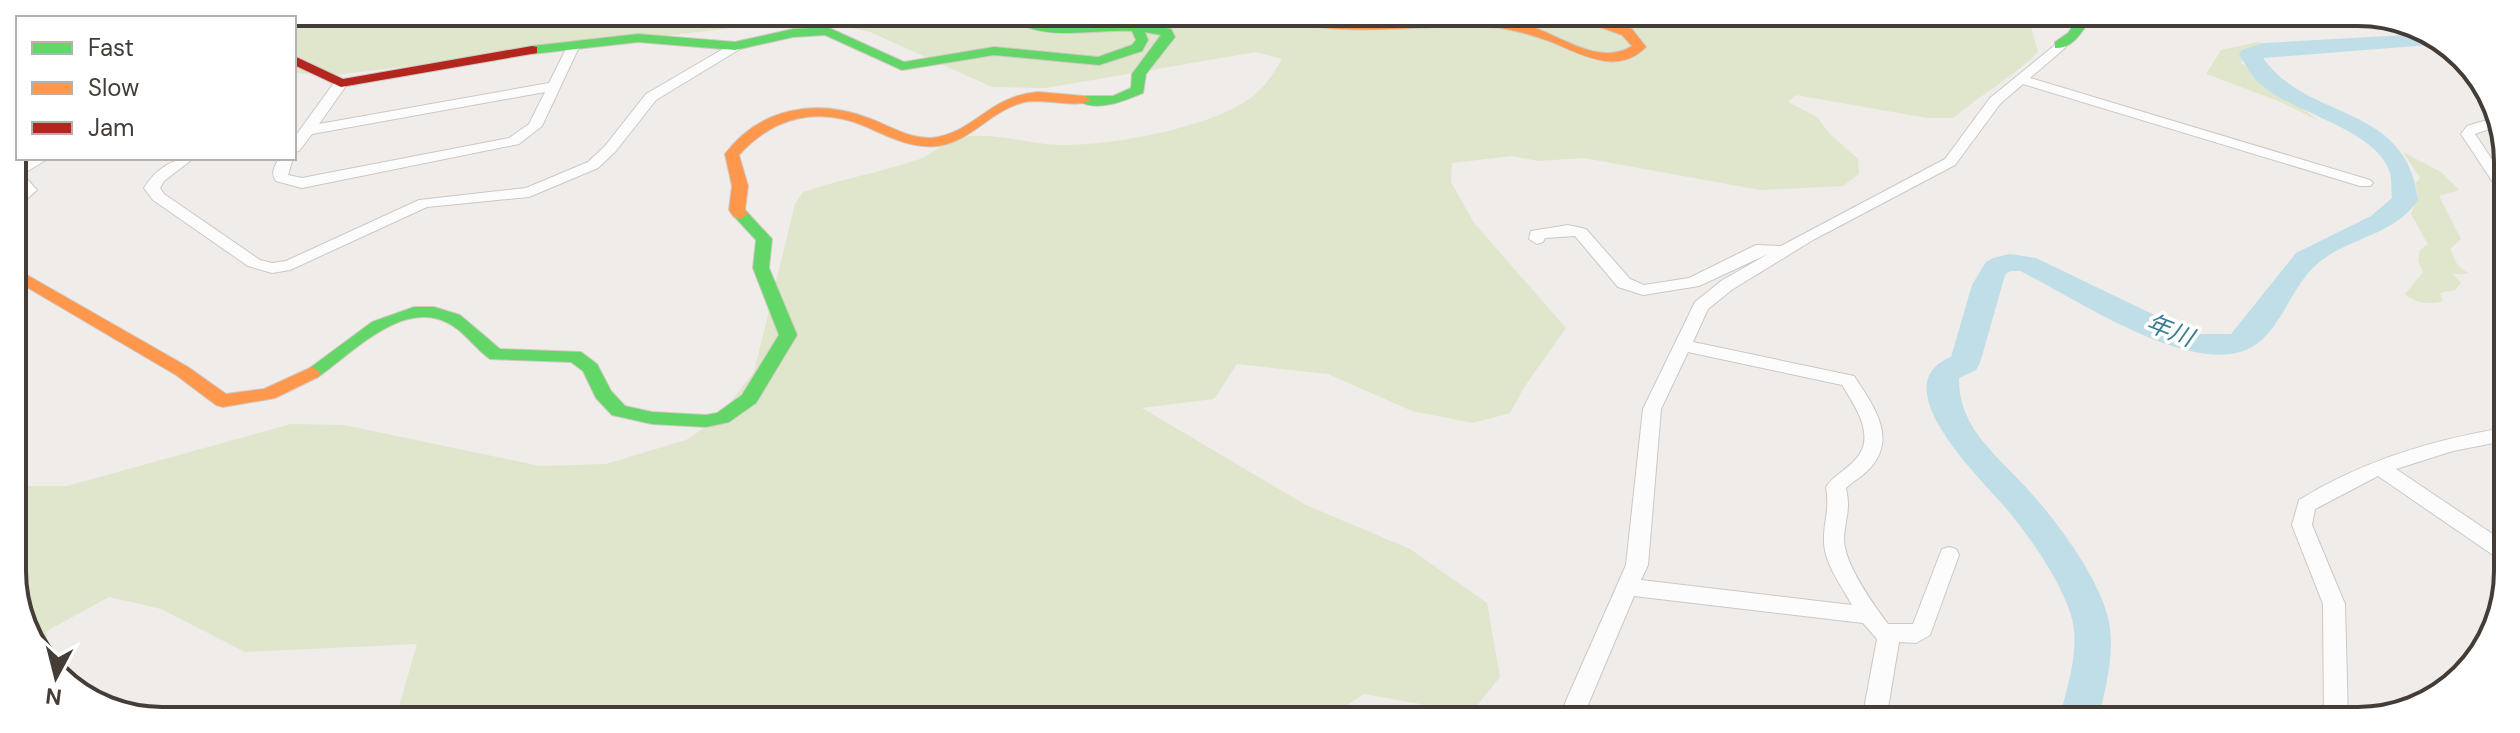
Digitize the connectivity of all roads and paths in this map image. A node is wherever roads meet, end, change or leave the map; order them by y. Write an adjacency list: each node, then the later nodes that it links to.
1 (1044, 26): 5 (street)
2 (1508, 26): 3 (street)
3 (1608, 26)
4 (2077, 26): 9 (street)
5 (1137, 27): 7 (street); 21 (street)
6 (574, 45): 7 (street); 10 (street); 11 (street)
7 (735, 46): 15 (street)
8 (296, 61): 10 (street)
9 (2021, 79): 18 (street); 20 (street)
10 (341, 83): 13 (street)
11 (554, 86): 13 (street); 16 (street)
12 (2488, 124): 17 (street)
13 (308, 130): 14 (street)
14 (296, 145)
15 (184, 160)
16 (285, 160)
17 (2494, 173)
18 (2365, 183)
19 (1537, 239): 20 (street)
20 (1784, 251): 22 (street)
21 (26, 280)
22 (1682, 345): 27 (street); 28 (street)
23 (2494, 436): 24 (street)
24 (2382, 469): 25 (street); 32 (street)
25 (2494, 545)
26 (1949, 555): 29 (street)
27 (1630, 587): 28 (street); 30 (street)
28 (1869, 615): 29 (street)
29 (1889, 634): 31 (street)
30 (1575, 707)
31 (1876, 707)
32 (2336, 707)

